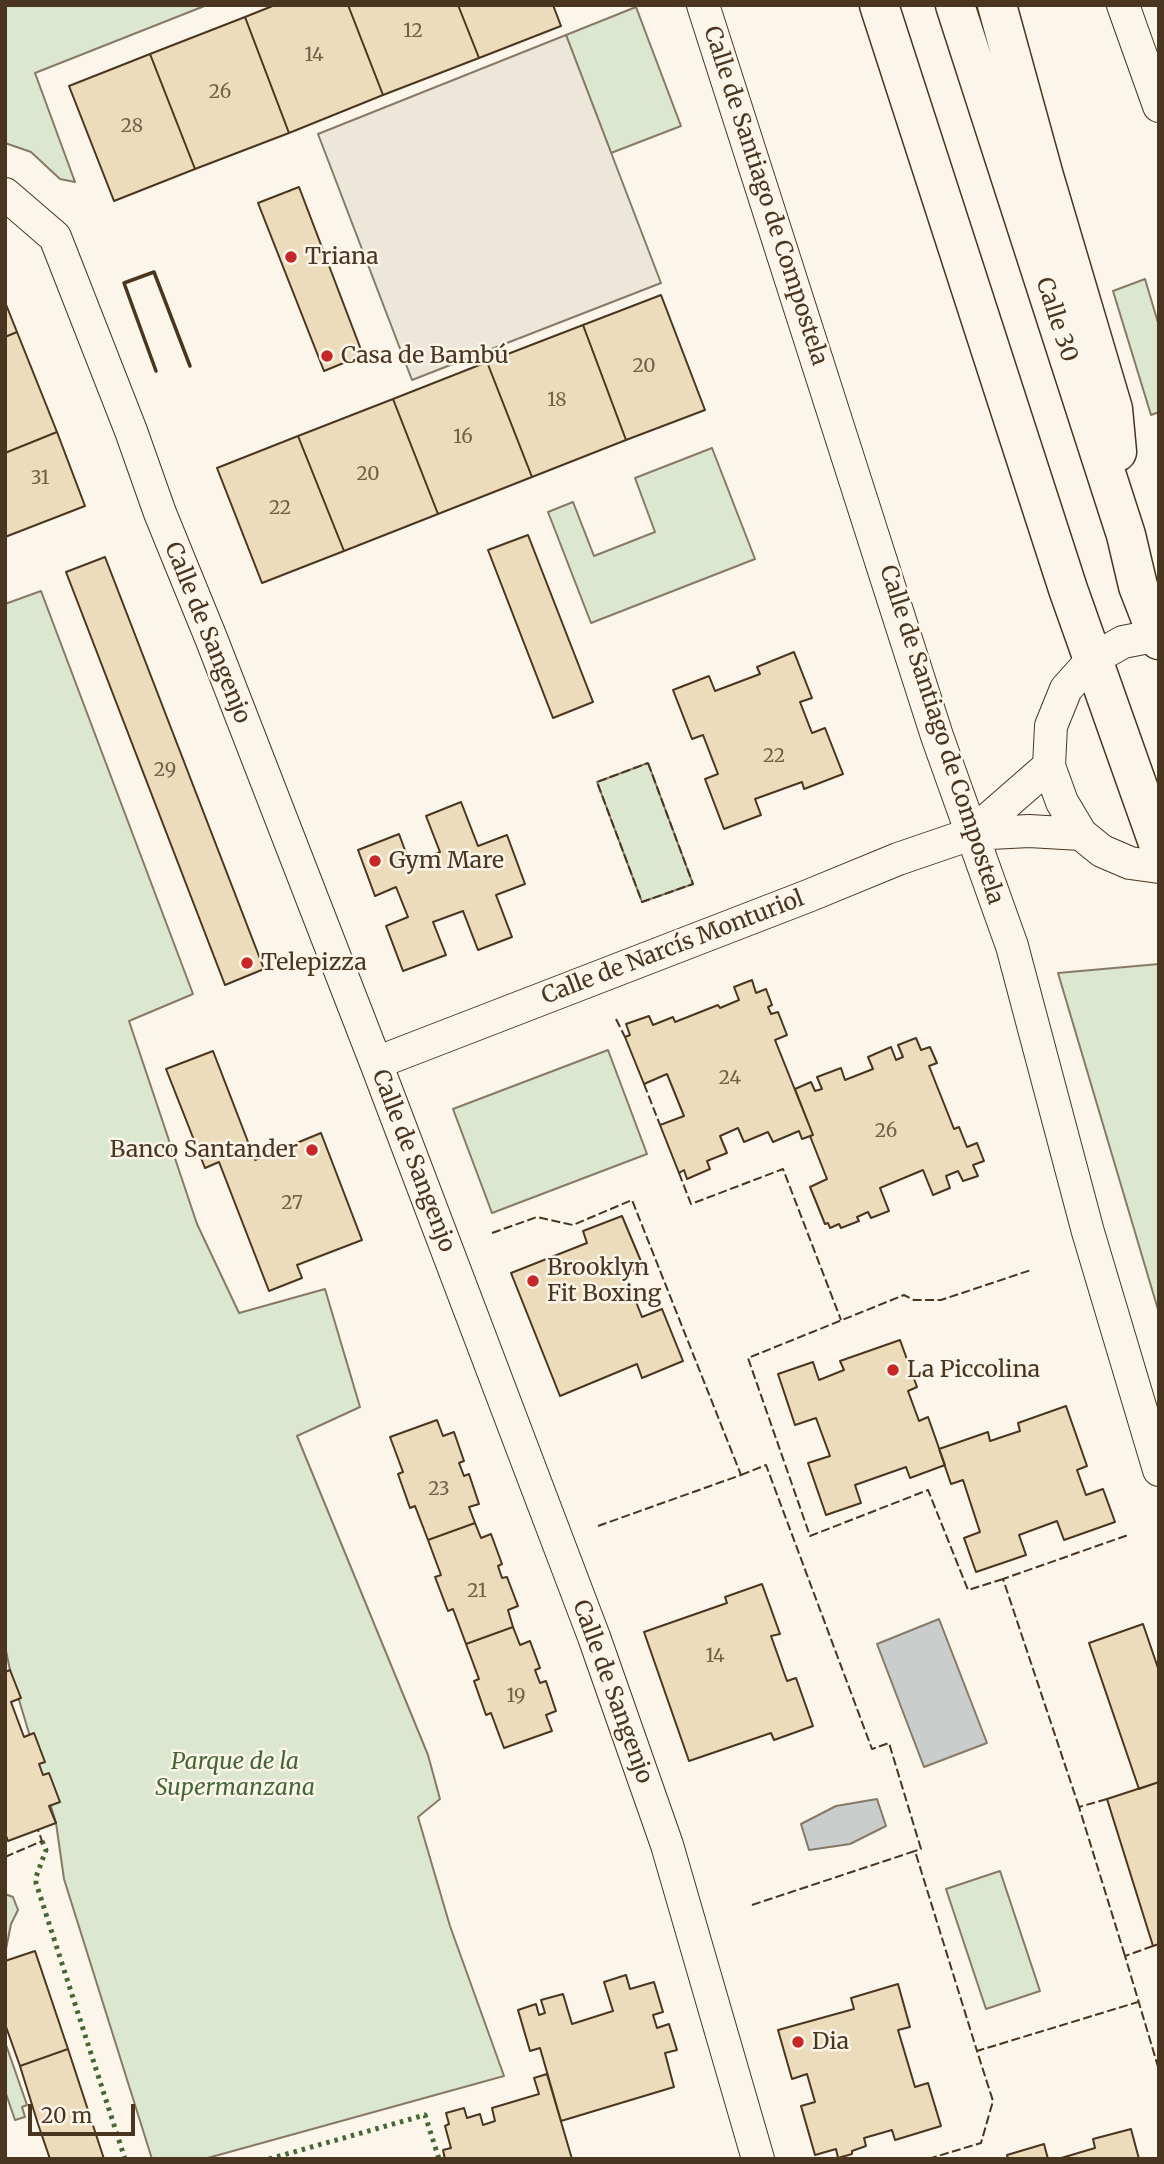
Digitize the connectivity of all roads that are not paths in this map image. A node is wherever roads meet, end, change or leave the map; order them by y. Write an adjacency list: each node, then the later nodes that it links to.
1 (704, 5): 12 (street, Calle de Santiago de Compostela)
2 (879, 5): 10 (highway)
3 (954, 5): 8 (highway, Calle 30)
4 (997, 5): 8 (highway)
5 (1123, 5): 6 (street)
6 (1159, 106)
7 (5, 194): 16 (street, Calle de Sangenjo)
8 (1126, 535): 9 (highway, Calle 30)
9 (1158, 637): 10 (street)
10 (1093, 659): 11 (street); 14 (highway)
11 (1049, 766): 12 (street, Calle de Narcís Monturiol); 13 (street)
12 (971, 834): 13 (street, Calle de Narcís Monturiol); 16 (street, Calle de Narcís Monturiol); 17 (street, Calle de Santiago de Compostela)
13 (1081, 834): 15 (street)
14 (1159, 846)
15 (1159, 867)
16 (376, 1063): 18 (street, Calle de Sangenjo)
17 (1159, 1471)
18 (758, 2159)

